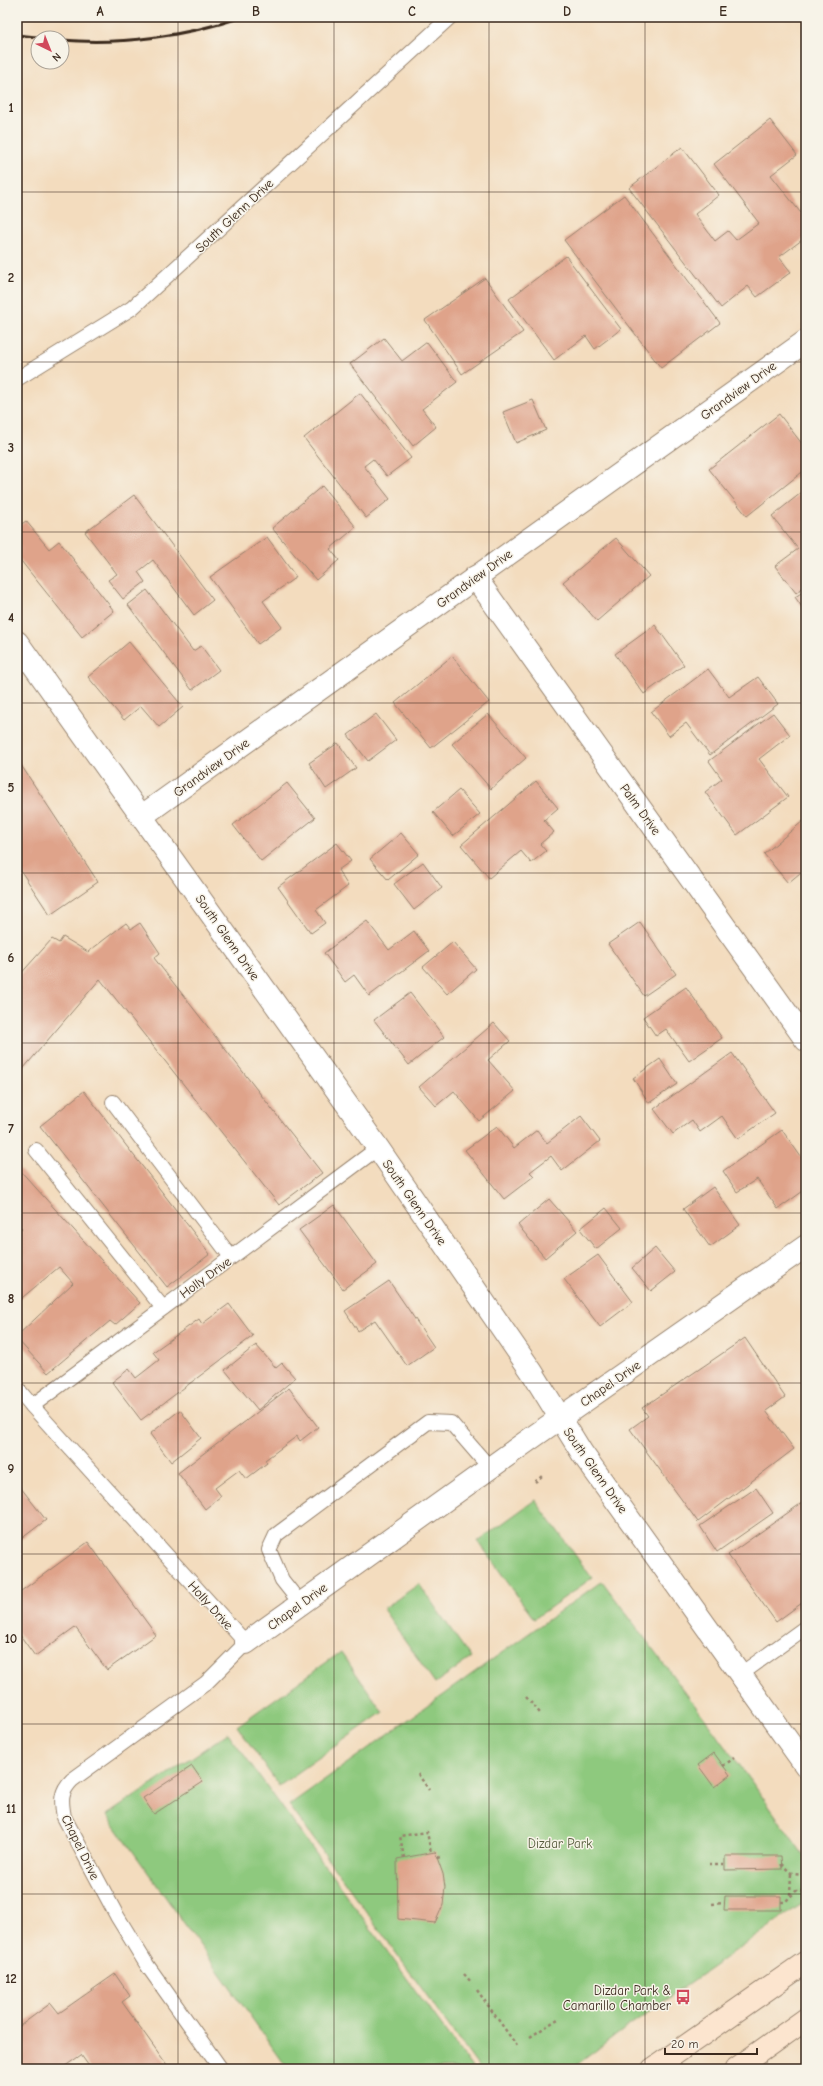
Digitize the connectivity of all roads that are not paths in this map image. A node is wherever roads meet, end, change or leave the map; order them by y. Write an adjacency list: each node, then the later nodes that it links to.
1 (450, 17): 3 (lane, South Glenn Drive)
2 (806, 342): 4 (street, Grandview Drive)
3 (17, 379)
4 (476, 577): 6 (street, Grandview Drive); 7 (street, Palm Drive)
5 (17, 642): 6 (street, South Glenn Drive)
6 (142, 816): 9 (street, South Glenn Drive)
7 (806, 1040)
8 (113, 1102): 12 (lane)
9 (378, 1148): 12 (lane, Holly Drive); 16 (street, South Glenn Drive)
10 (36, 1150): 13 (lane)
11 (806, 1246): 16 (street, Chapel Drive)
12 (231, 1257): 13 (lane, Holly Drive)
13 (163, 1308): 15 (lane, Holly Drive)
14 (17, 1388): 15 (lane, Holly Drive)
15 (32, 1406): 20 (lane, Holly Drive)
16 (560, 1418): 17 (street, Chapel Drive); 21 (street, South Glenn Drive)
17 (490, 1468): 18 (street, Chapel Drive); 18 (lane)
18 (301, 1604): 20 (street, Chapel Drive)
19 (806, 1627): 21 (lane)
20 (246, 1643): 25 (lane, Chapel Drive)
21 (741, 1674): 22 (street, South Glenn Drive)
22 (806, 1766)
23 (806, 1962): 26 (main road)
24 (806, 2019): 27 (main road)
25 (221, 2069)
26 (652, 2069)
27 (736, 2069)

